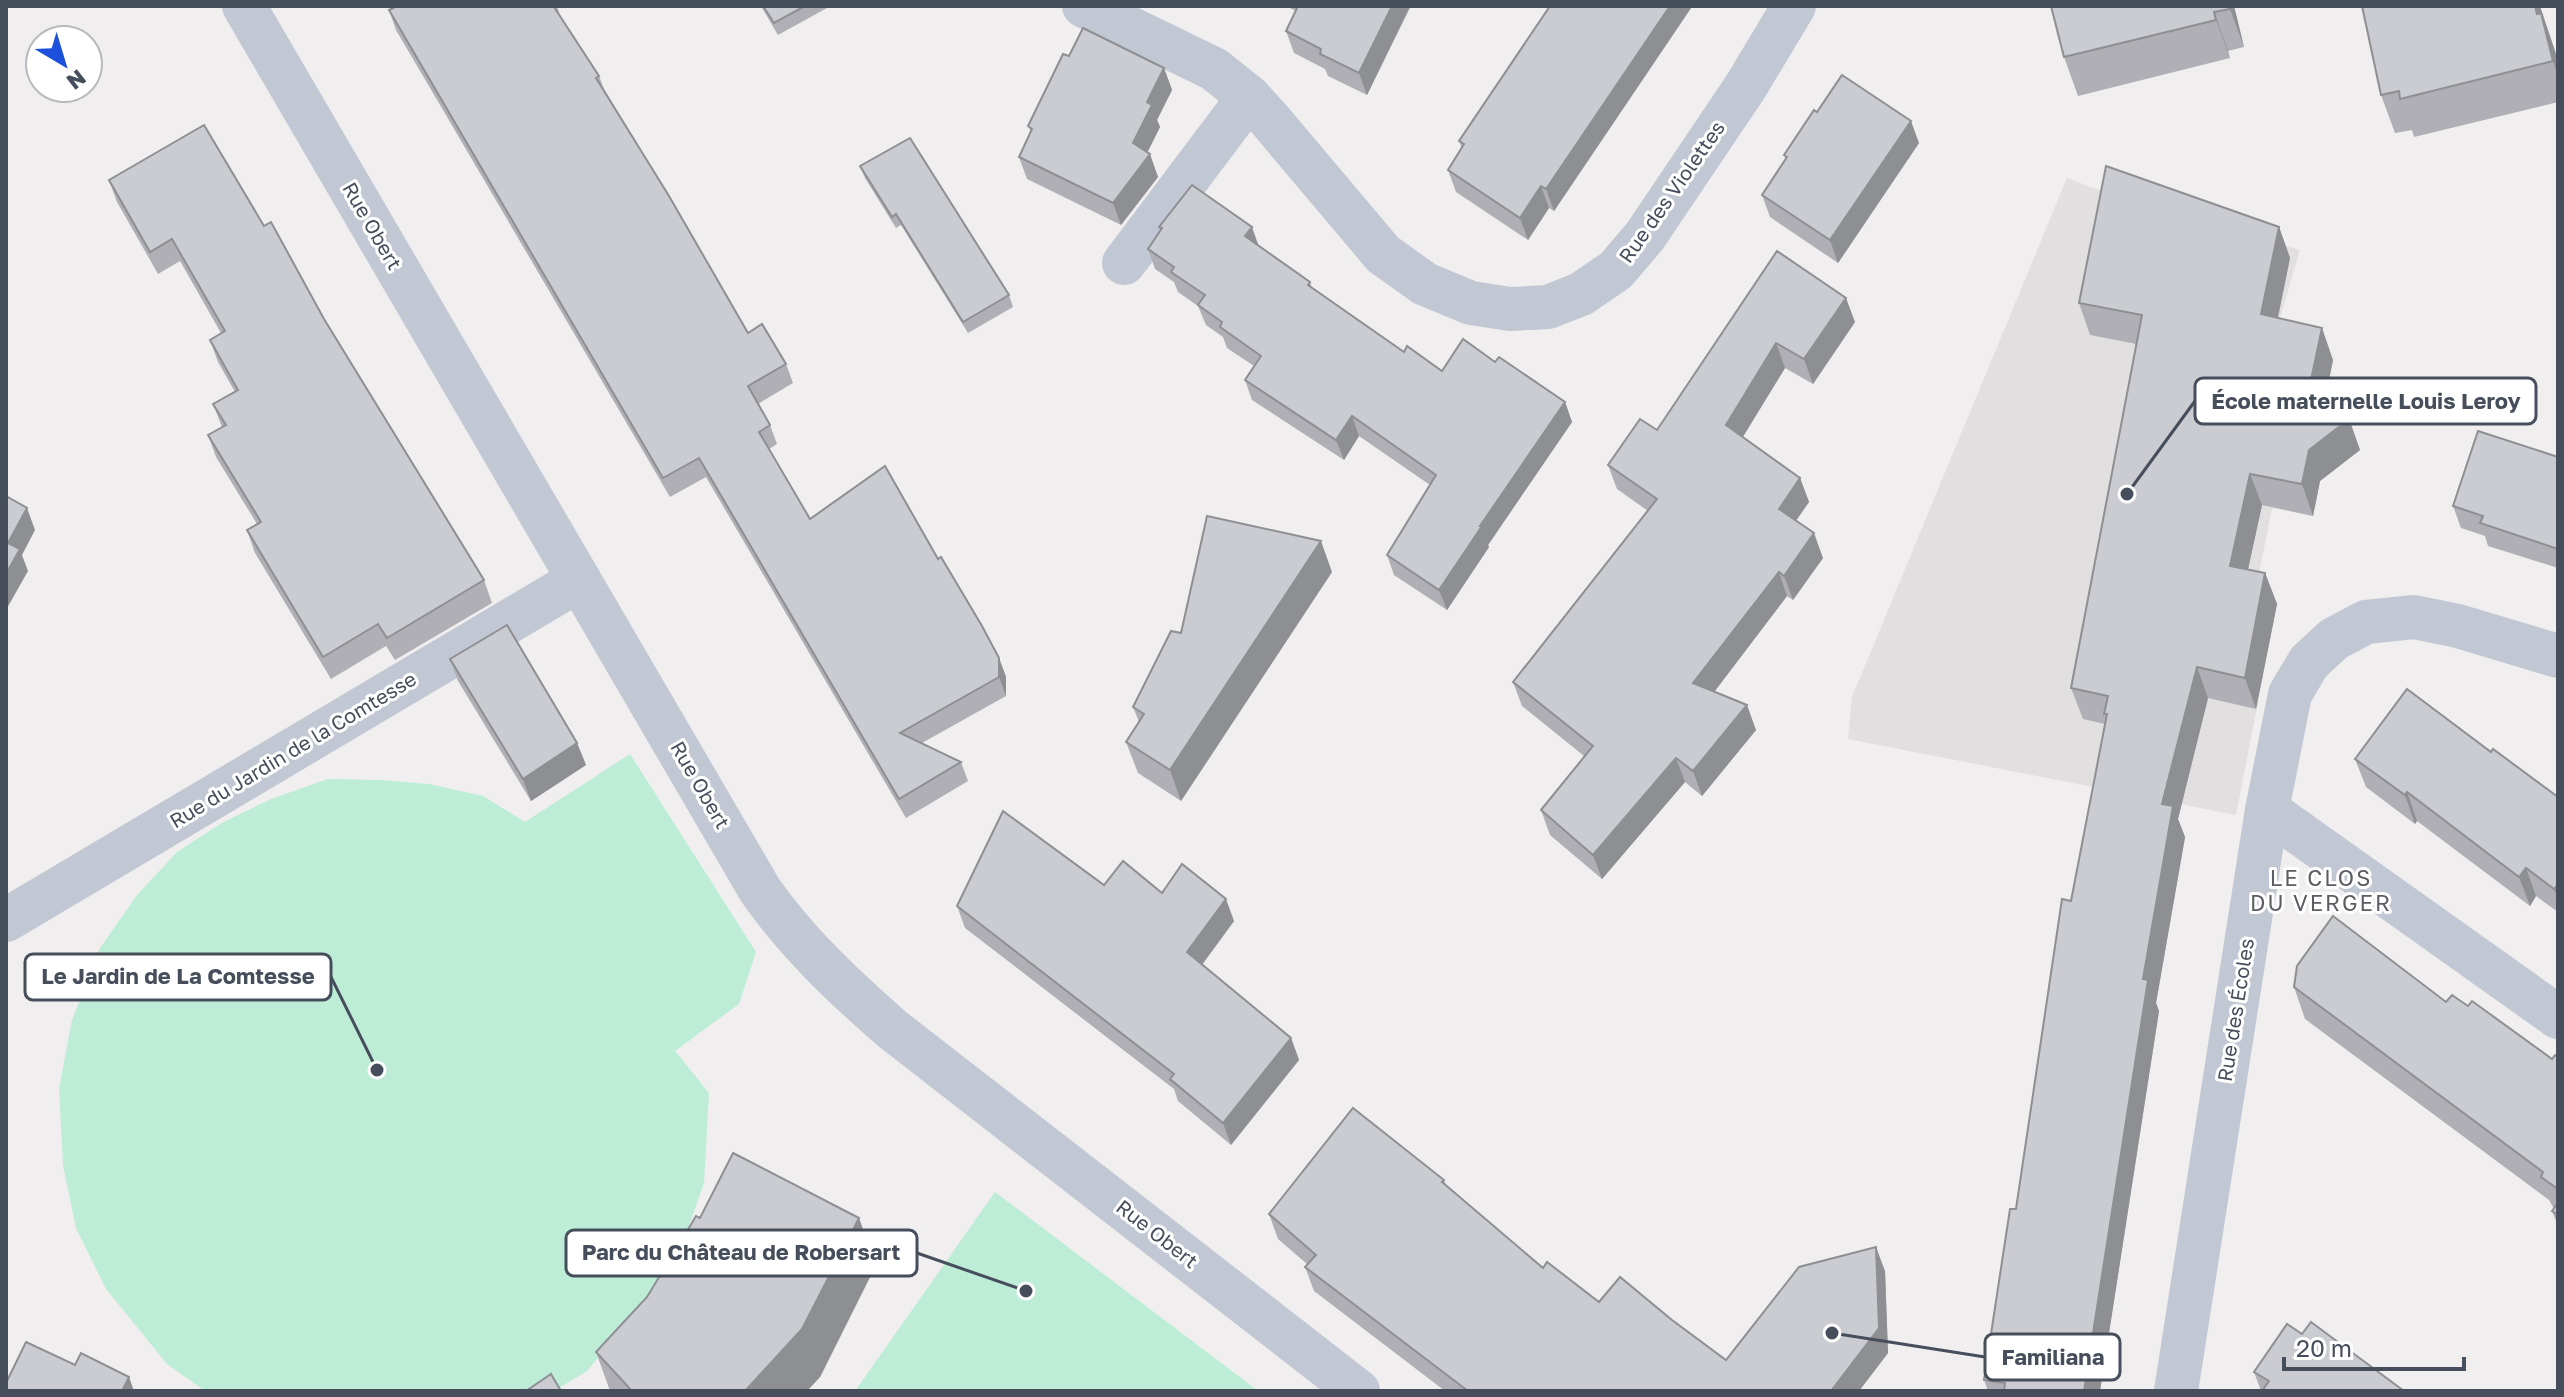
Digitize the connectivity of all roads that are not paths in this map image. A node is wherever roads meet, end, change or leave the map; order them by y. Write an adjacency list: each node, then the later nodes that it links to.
1 (244, 6): 6 (street, Rue Obert)
2 (1084, 6): 4 (street, Rue des Violettes)
3 (1794, 6): 4 (street, Rue des Violettes)
4 (1249, 97): 5 (street)
5 (1124, 263)
6 (579, 580): 9 (street, Rue du Jardin de la Comtesse); 11 (street, Rue Obert)
7 (2558, 656): 8 (street, Rue des Écoles)
8 (2267, 810): 10 (street); 12 (street, Rue des Écoles)
9 (6, 920)
10 (2558, 1017)
11 (1358, 1391)
12 (2176, 1391)

